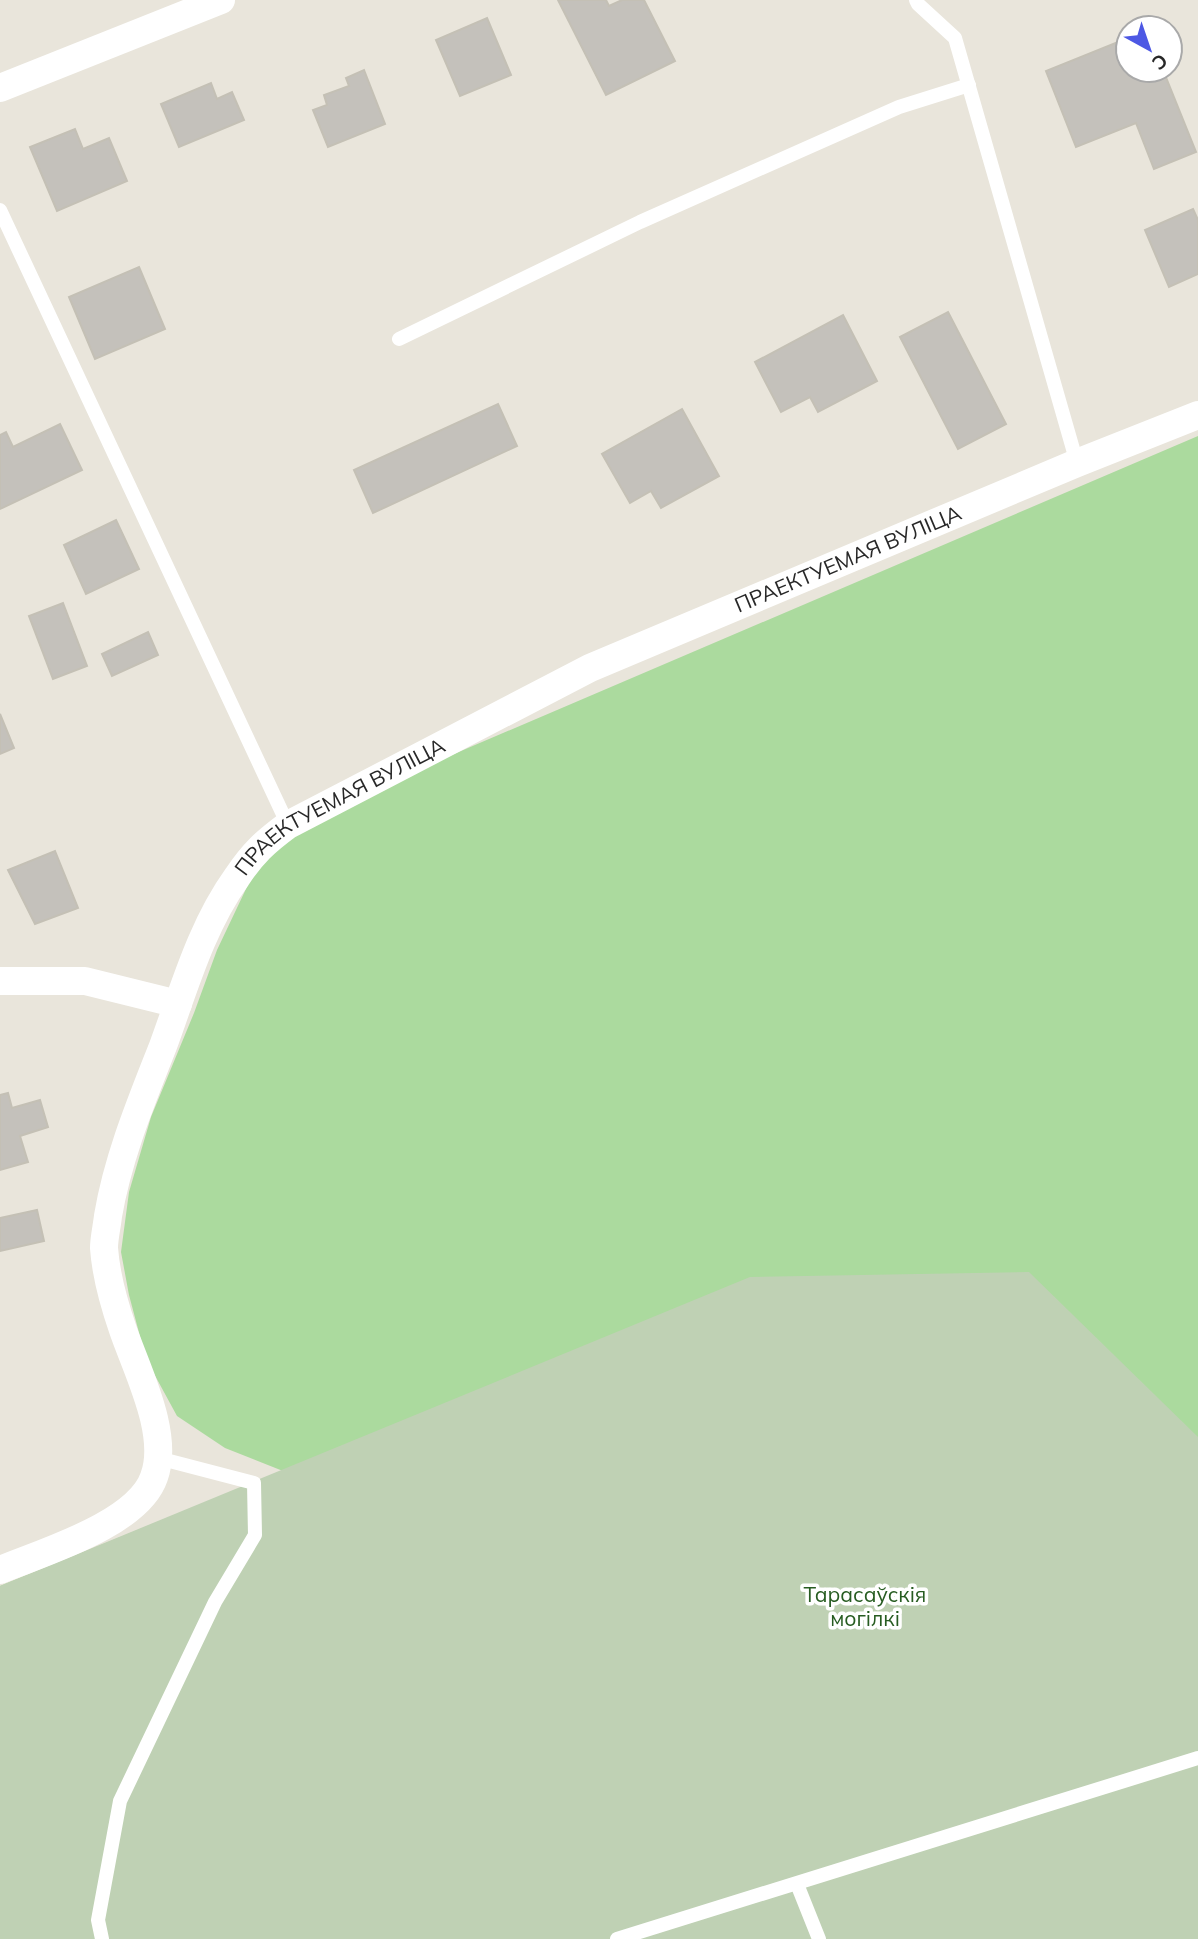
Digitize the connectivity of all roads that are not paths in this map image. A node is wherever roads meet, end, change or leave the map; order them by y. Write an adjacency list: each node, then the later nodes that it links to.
1 (221, 0): 4 (street)
2 (916, 0): 3 (lane)
3 (969, 85): 6 (lane); 8 (lane)
4 (0, 88)
5 (0, 210): 9 (lane)
6 (399, 339)
7 (1198, 415): 8 (street, ПРАЕКТУЕМАЯ ВУЛІЦА)
8 (1077, 463): 9 (street, ПРАЕКТУЕМАЯ ВУЛІЦА)
9 (288, 825): 11 (street, ПРАЕКТУЕМАЯ ВУЛІЦА)
10 (0, 981): 11 (street)
11 (178, 1004): 12 (street, ПРАЕКТУЕМАЯ ВУЛІЦА)
12 (158, 1458): 13 (street, ПРАЕКТУЕМАЯ ВУЛІЦА); 16 (lane)
13 (0, 1570)
14 (1198, 1758): 15 (lane)
15 (797, 1884): 17 (lane); 18 (lane)
16 (102, 1939)
17 (617, 1939)
18 (819, 1939)

